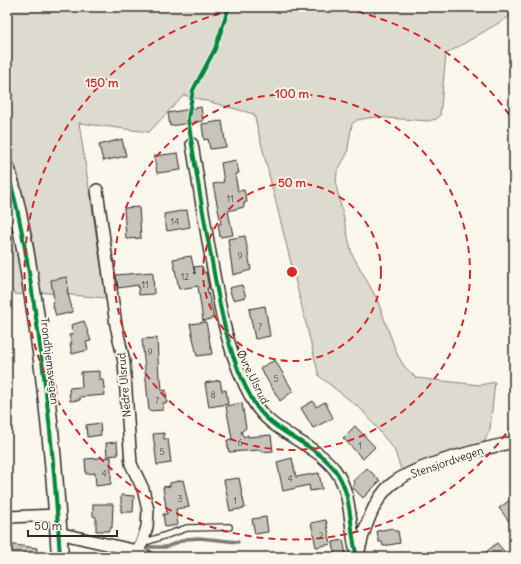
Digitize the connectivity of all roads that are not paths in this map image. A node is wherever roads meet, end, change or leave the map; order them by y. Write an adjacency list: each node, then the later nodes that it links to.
1 (192, 144): 12 (street, Øvre Ulsrud)
2 (7, 170): 5 (main road, Trondhjemsvegen)
3 (97, 190): 9 (street, Nedre Ulsrud)
4 (514, 442): 12 (street, Stensjordvegen)
5 (58, 515): 6 (street); 8 (main road, Trondhjemsvegen)
6 (7, 517)
7 (230, 527): 9 (lane)
8 (58, 533): 9 (street); 10 (main road, Trondhjemsvegen)
9 (140, 547): 11 (street)
10 (60, 557)
11 (148, 557)
12 (358, 557)

